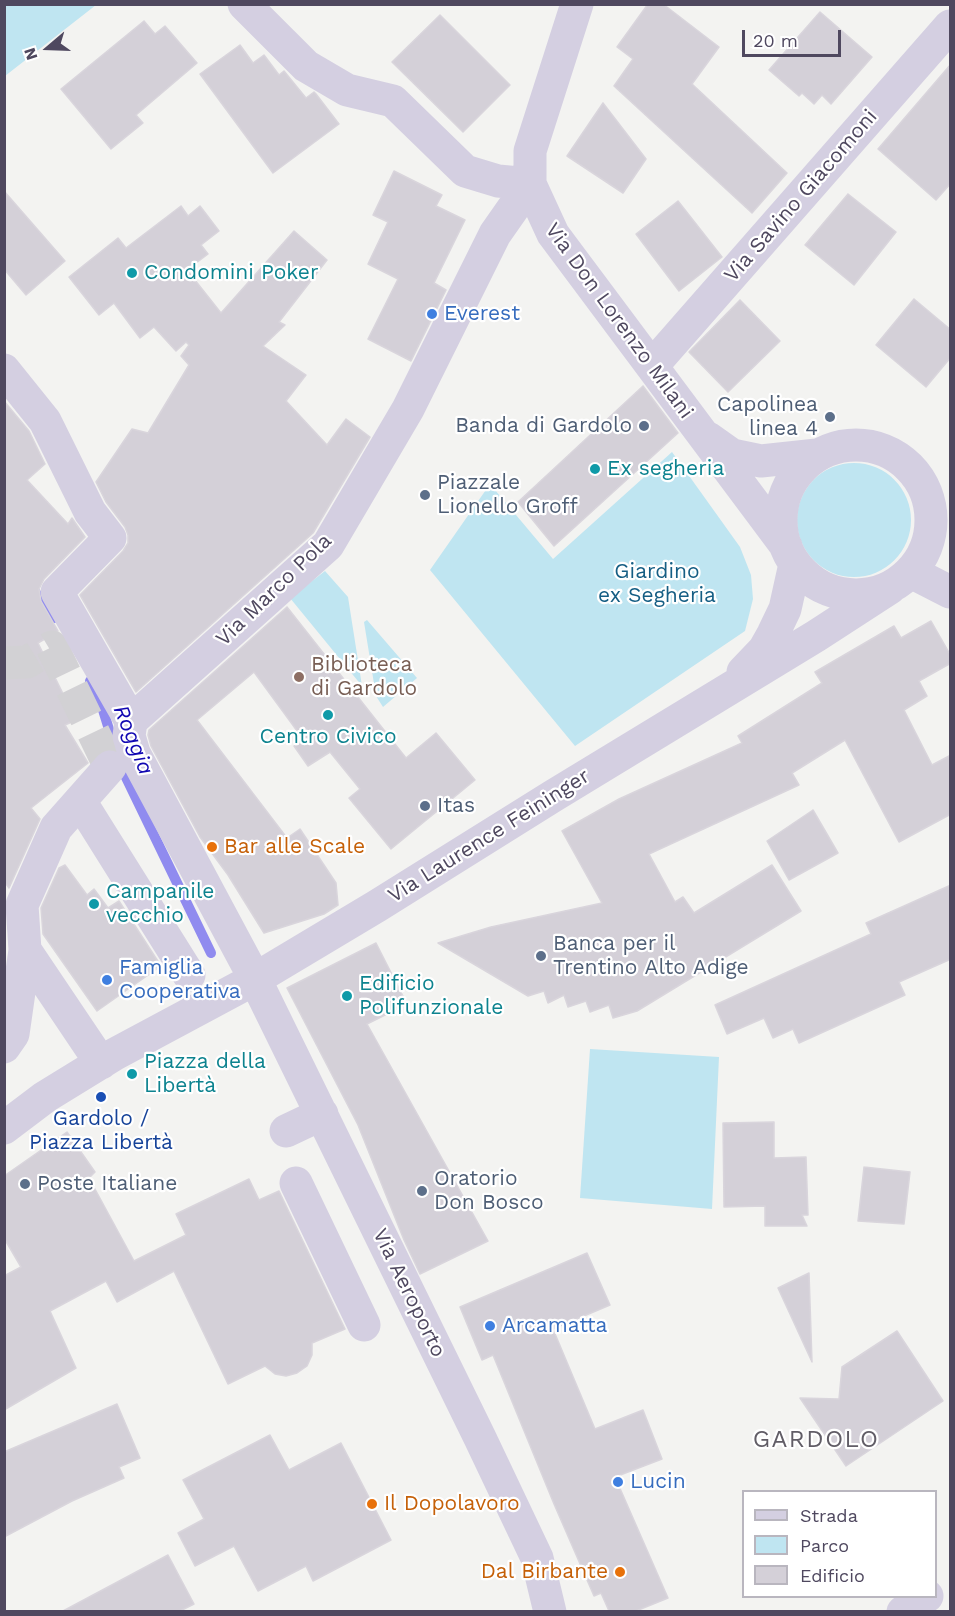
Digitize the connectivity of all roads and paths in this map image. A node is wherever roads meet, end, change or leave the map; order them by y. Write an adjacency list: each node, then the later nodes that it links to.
1 (244, 4): 4 (street)
2 (576, 4): 4 (street, Via Don Lorenzo Milani)
3 (951, 26): 5 (street, Via Savino Giacomoni)
4 (530, 184): 5 (street, Via Don Lorenzo Milani); 15 (street, Via Marco Pola)
5 (652, 366): 7 (street, Via Don Lorenzo Milani)
6 (4, 370): 15 (street)
7 (698, 430): 8 (street, Via Don Lorenzo Milani); 11 (street, Via Don Lorenzo Milani)
8 (817, 455): 9 (street); 11 (street)
9 (934, 493): 10 (street); 12 (street)
10 (951, 548): 12 (street)
11 (790, 555): 12 (street); 14 (street, Via Laurence Feininger)
12 (901, 580): 13 (street); 14 (street, Via Laurence Feininger)
13 (951, 592)
14 (723, 693): 20 (street, Via Laurence Feininger)
15 (131, 721): 20 (street)
16 (110, 767): 17 (street)
17 (80, 801): 18 (street); 19 (street)
18 (26, 951): 21 (street); 22 (street)
19 (189, 975)
20 (255, 979): 22 (street); 23 (street, Via Aeroporto)
21 (4, 1047)
22 (101, 1063): 24 (street)
23 (322, 1114): 25 (street); 31 (street, Via Aeroporto)
24 (4, 1128)
25 (286, 1131)
26 (296, 1183): 27 (street)
27 (364, 1325)
28 (951, 1582): 29 (street)
29 (937, 1591)
30 (924, 1598): 32 (street)
31 (550, 1611)
32 (903, 1611)

